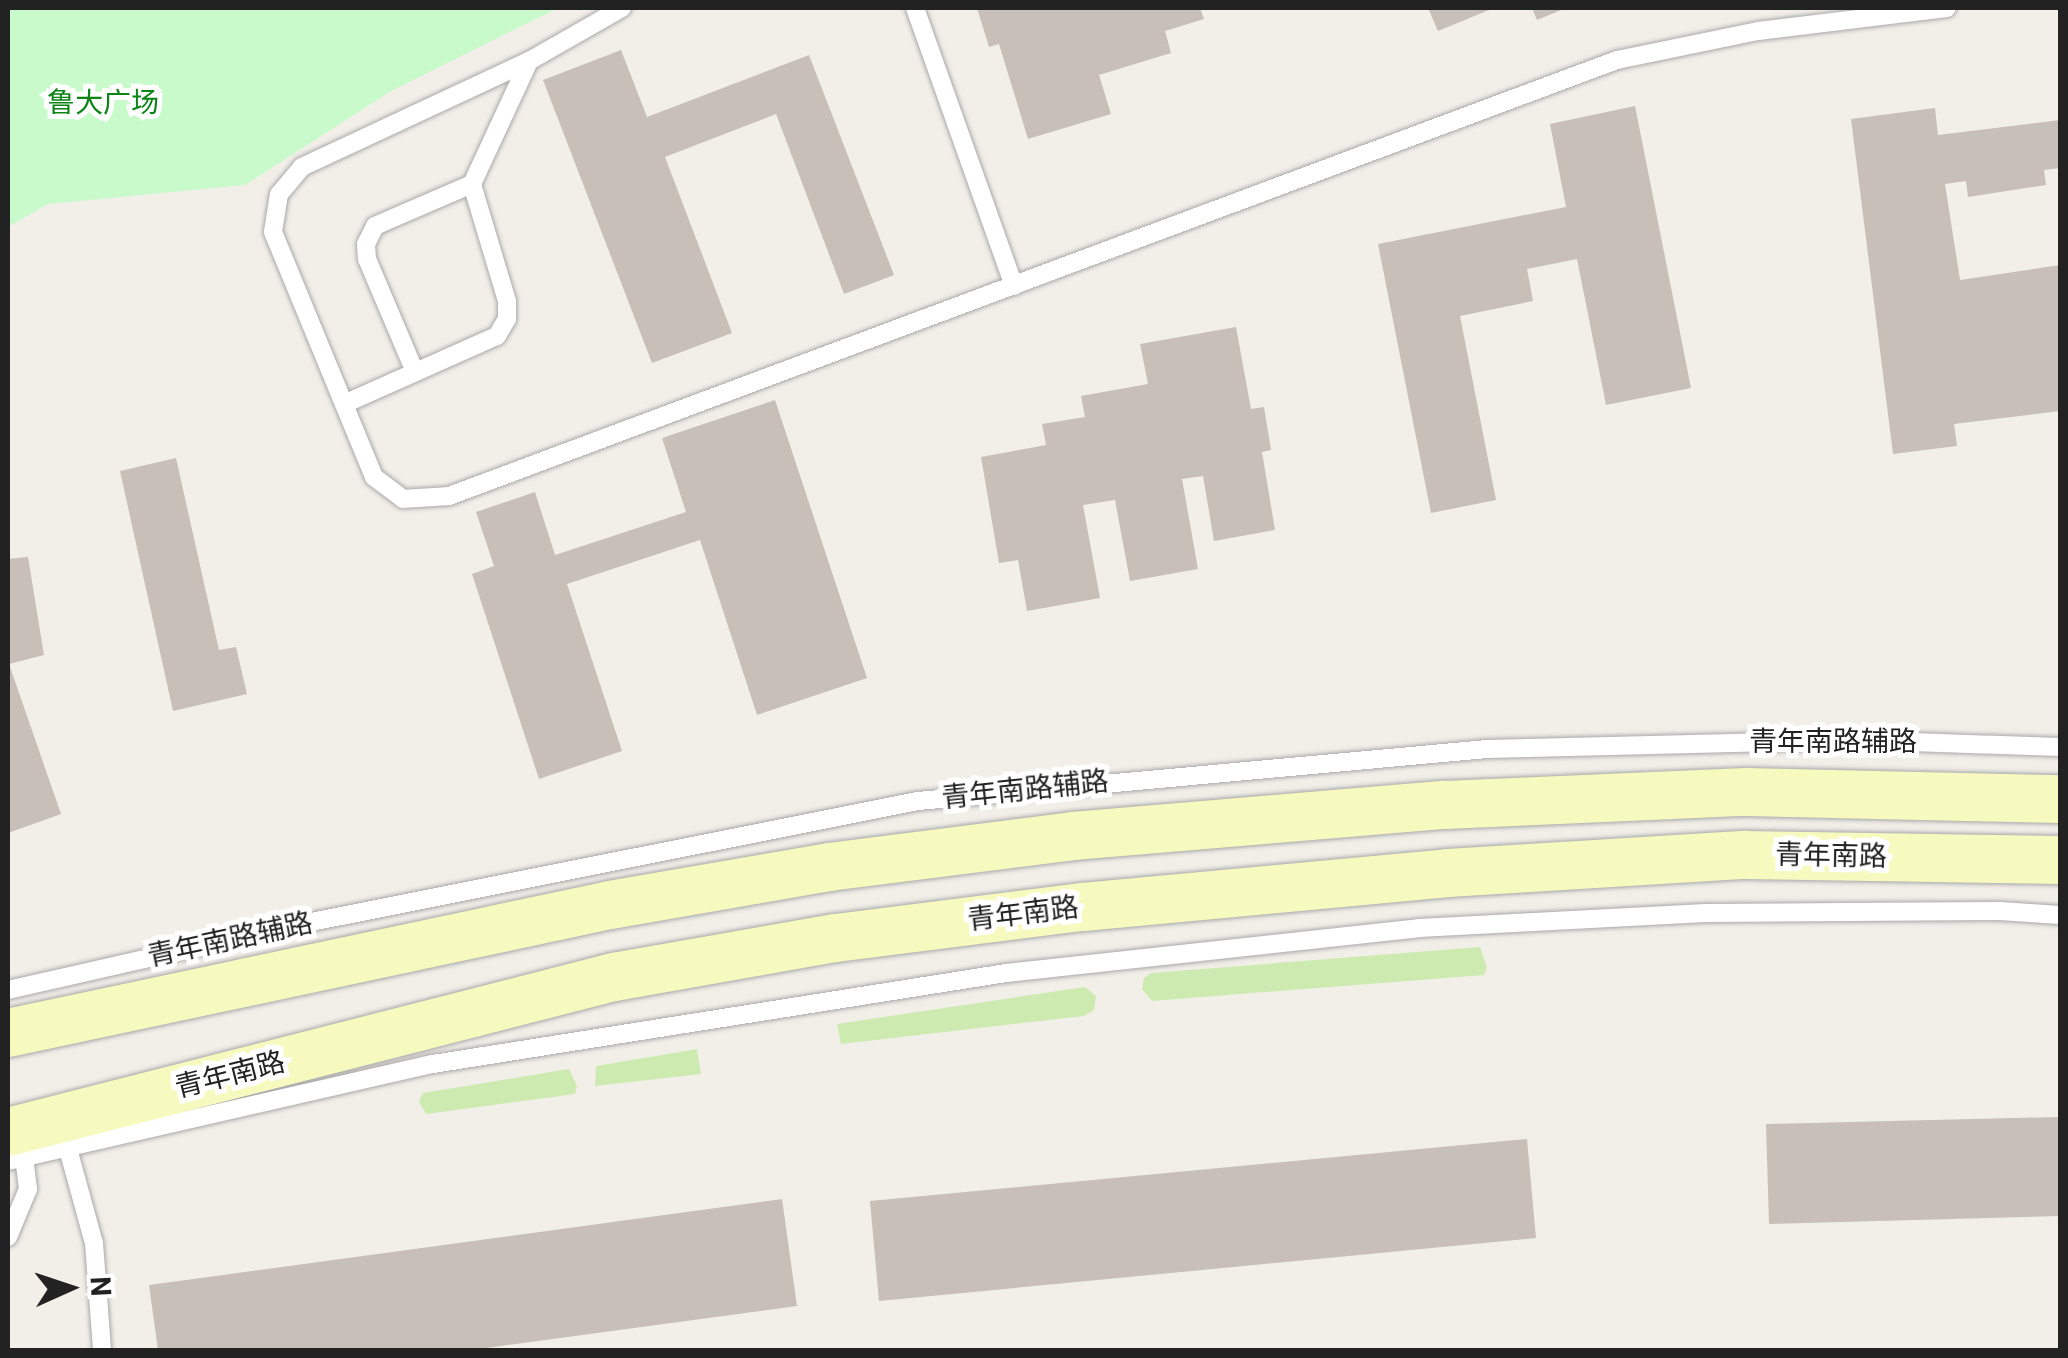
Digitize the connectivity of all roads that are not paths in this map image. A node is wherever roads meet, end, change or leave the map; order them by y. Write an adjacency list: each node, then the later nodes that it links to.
1 (622, 8): 5 (lane)
2 (915, 8): 7 (lane)
3 (1947, 8): 4 (lane)
4 (1914, 9): 7 (lane)
5 (530, 61): 6 (lane); 9 (lane)
6 (472, 184): 8 (lane); 8 (lane)
7 (1014, 286): 9 (lane)
8 (414, 372): 9 (lane)
9 (344, 404)
10 (2060, 747): 14 (lane, 青年南路辅路)
11 (2060, 799): 15 (main road)
12 (2060, 860): 16 (main road, 青年南路)
13 (2060, 915): 16 (lane)
14 (8, 990)
15 (8, 1033)
16 (64, 1133): 18 (main road, 青年南路); 20 (lane)
17 (8, 1139): 18 (lane)
18 (13, 1150): 19 (lane)
19 (8, 1237)
20 (102, 1350)

